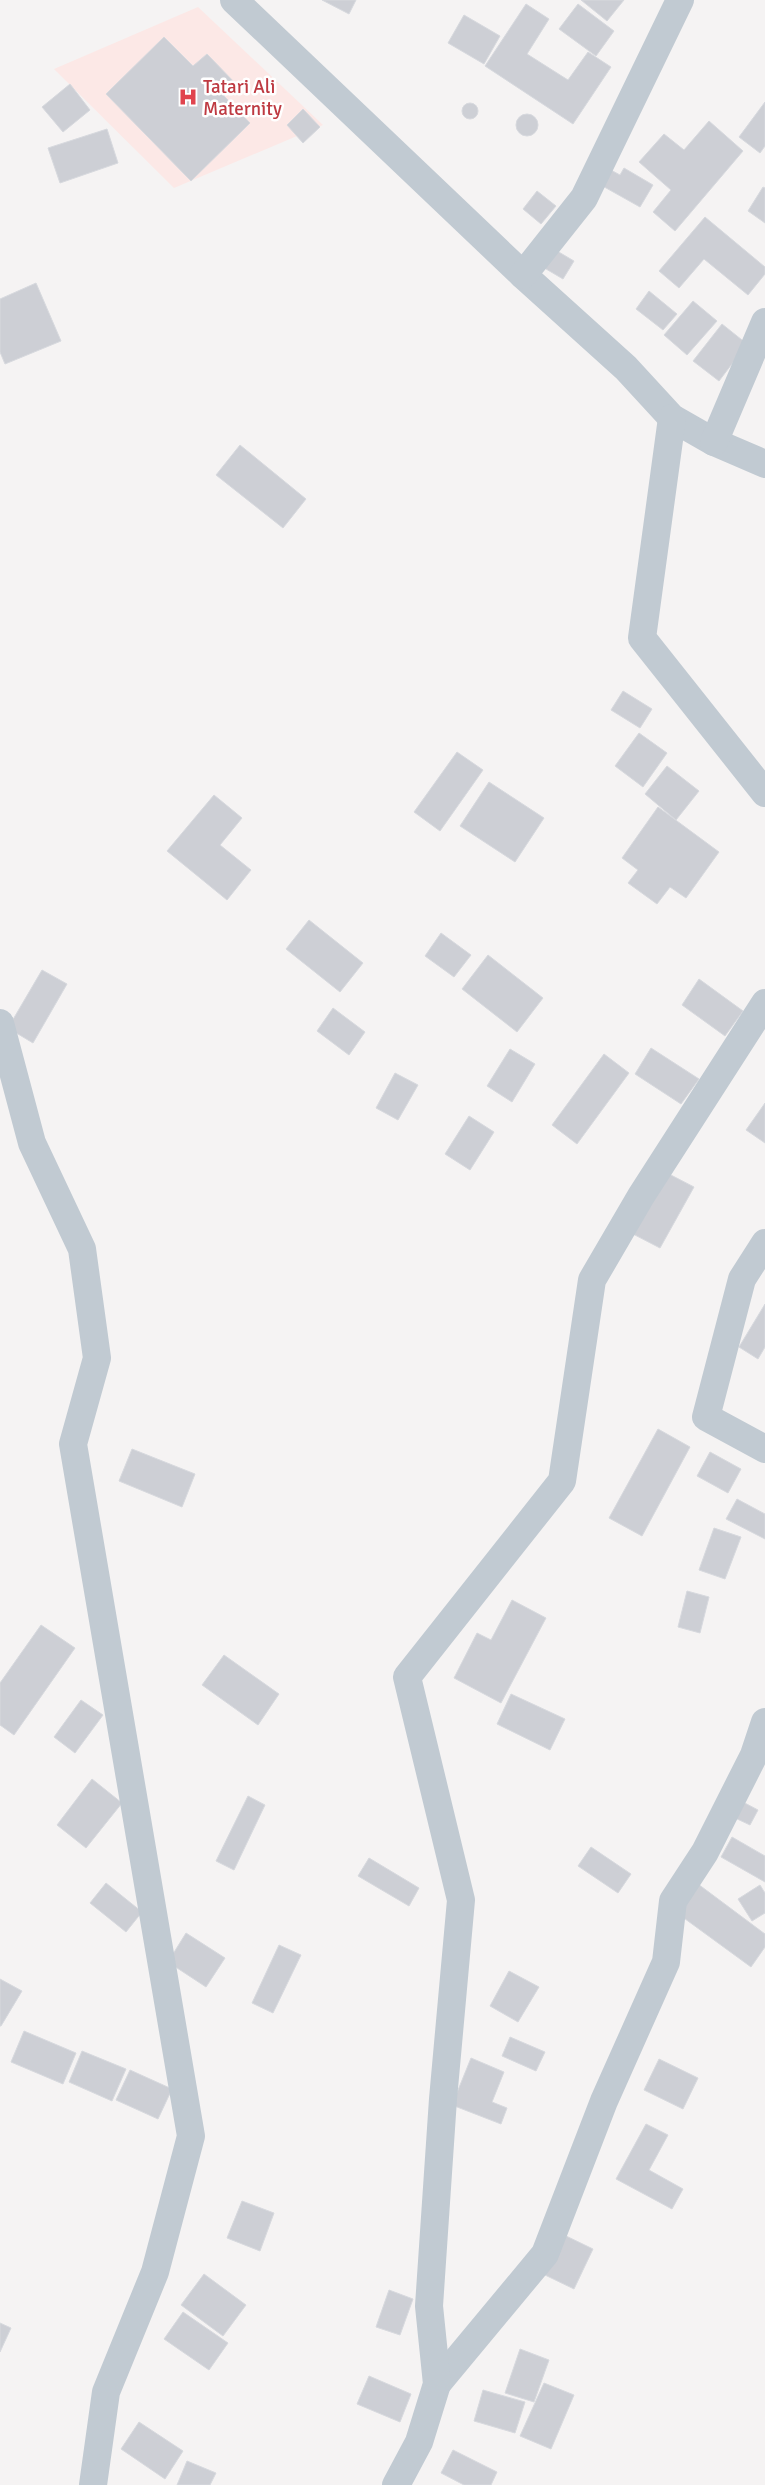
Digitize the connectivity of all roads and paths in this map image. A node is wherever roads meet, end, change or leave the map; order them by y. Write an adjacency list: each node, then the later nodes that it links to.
1 (234, 0): 3 (street)
2 (680, 0): 3 (street)
3 (523, 275): 5 (street)
4 (765, 322): 6 (street)
5 (672, 418): 6 (street); 8 (street)
6 (714, 442): 7 (street)
7 (765, 464)
8 (765, 793)
9 (765, 1003): 14 (street)
10 (0, 1023): 15 (street)
11 (765, 1243): 12 (street)
12 (765, 1449)
13 (765, 1722): 14 (street)
14 (437, 2384): 16 (street)
15 (92, 2485)
16 (396, 2485)

